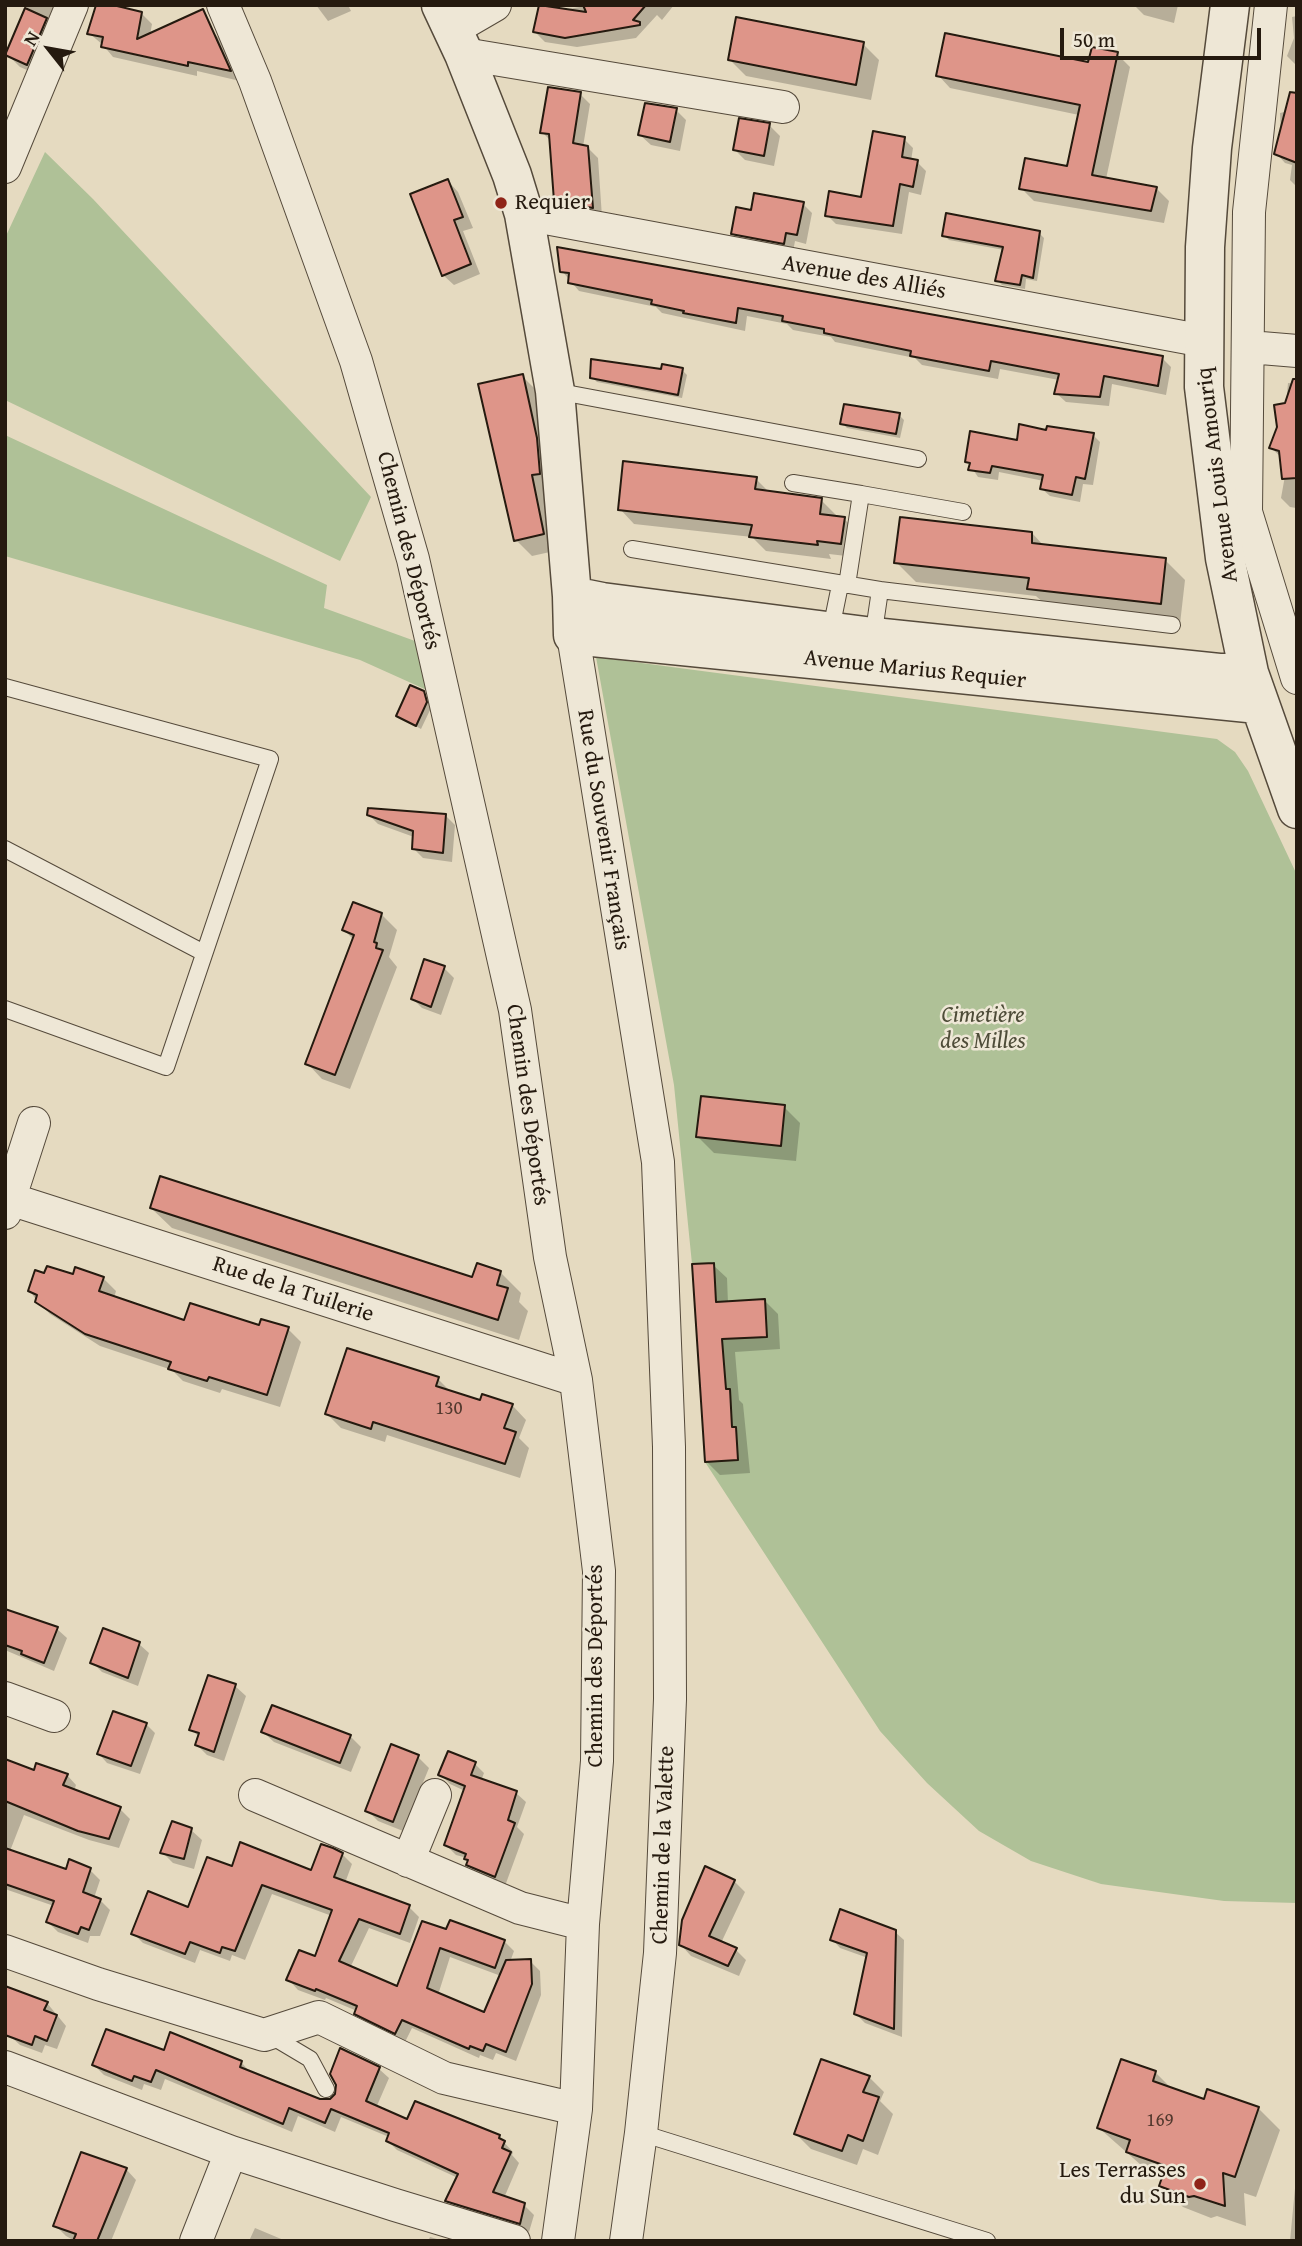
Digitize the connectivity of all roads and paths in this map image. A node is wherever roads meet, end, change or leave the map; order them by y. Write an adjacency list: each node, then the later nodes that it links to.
1 (72, 5): 8 (street)
2 (223, 5): 35 (street, Chemin des Déportés)
3 (495, 5): 6 (street)
4 (1230, 5): 10 (street, Avenue Louis Amouriq)
5 (1270, 5): 11 (street)
6 (452, 30): 7 (street); 9 (street, Rue du Souvenir Français)
7 (783, 107)
8 (5, 167)
9 (524, 214): 10 (street, Avenue des Alliés); 13 (street, Rue du Souvenir Français)
10 (1204, 341): 28 (street, Avenue Louis Amouriq)
11 (1249, 347): 12 (street); 26 (street)
12 (1297, 351)
13 (555, 391): 14 (lane); 21 (street, Rue du Souvenir Français)
14 (918, 459)
15 (793, 483): 16 (lane)
16 (861, 494): 17 (lane); 19 (lane)
17 (963, 512)
18 (632, 549): 19 (lane)
19 (844, 585): 20 (lane); 24 (lane)
20 (880, 590): 22 (lane); 25 (lane)
21 (572, 596): 23 (street, Rue du Souvenir Français); 24 (street, Avenue Marius Requier)
22 (1172, 625)
23 (573, 635): 24 (street, Avenue Marius Requier); 36 (street, Rue du Souvenir Français)
24 (829, 646): 25 (street, Avenue Marius Requier)
25 (872, 651): 28 (street, Avenue Marius Requier)
26 (1297, 678)
27 (5, 687): 31 (lane)
28 (1253, 689): 29 (street, Avenue Louis Amouriq)
29 (1297, 809)
30 (5, 849): 31 (lane)
31 (204, 953): 32 (lane)
32 (5, 1009)
33 (34, 1123): 34 (street, Rue de la Tuilerie)
34 (8, 1206): 35 (street, Rue de la Tuilerie)
35 (576, 1380): 42 (street, Chemin des Déportés)
36 (669, 1447): 48 (street, Chemin de la Valette)
37 (5, 1698): 38 (street)
38 (54, 1716)
39 (255, 1795): 41 (street)
40 (435, 1795): 41 (street)
41 (408, 1861): 42 (street)
42 (583, 1924): 47 (street, Chemin des Déportés)
43 (5, 1951): 44 (street)
44 (268, 2034): 46 (lane); 47 (street)
45 (5, 2067): 49 (street)
46 (326, 2089)
47 (576, 2109): 52 (street, Chemin des Déportés)
48 (641, 2133): 53 (street, Chemin de la Valette); 54 (lane)
49 (232, 2152): 50 (street); 51 (street)
50 (196, 2241)
51 (514, 2241)
52 (558, 2241)
53 (626, 2241)
54 (986, 2241)

